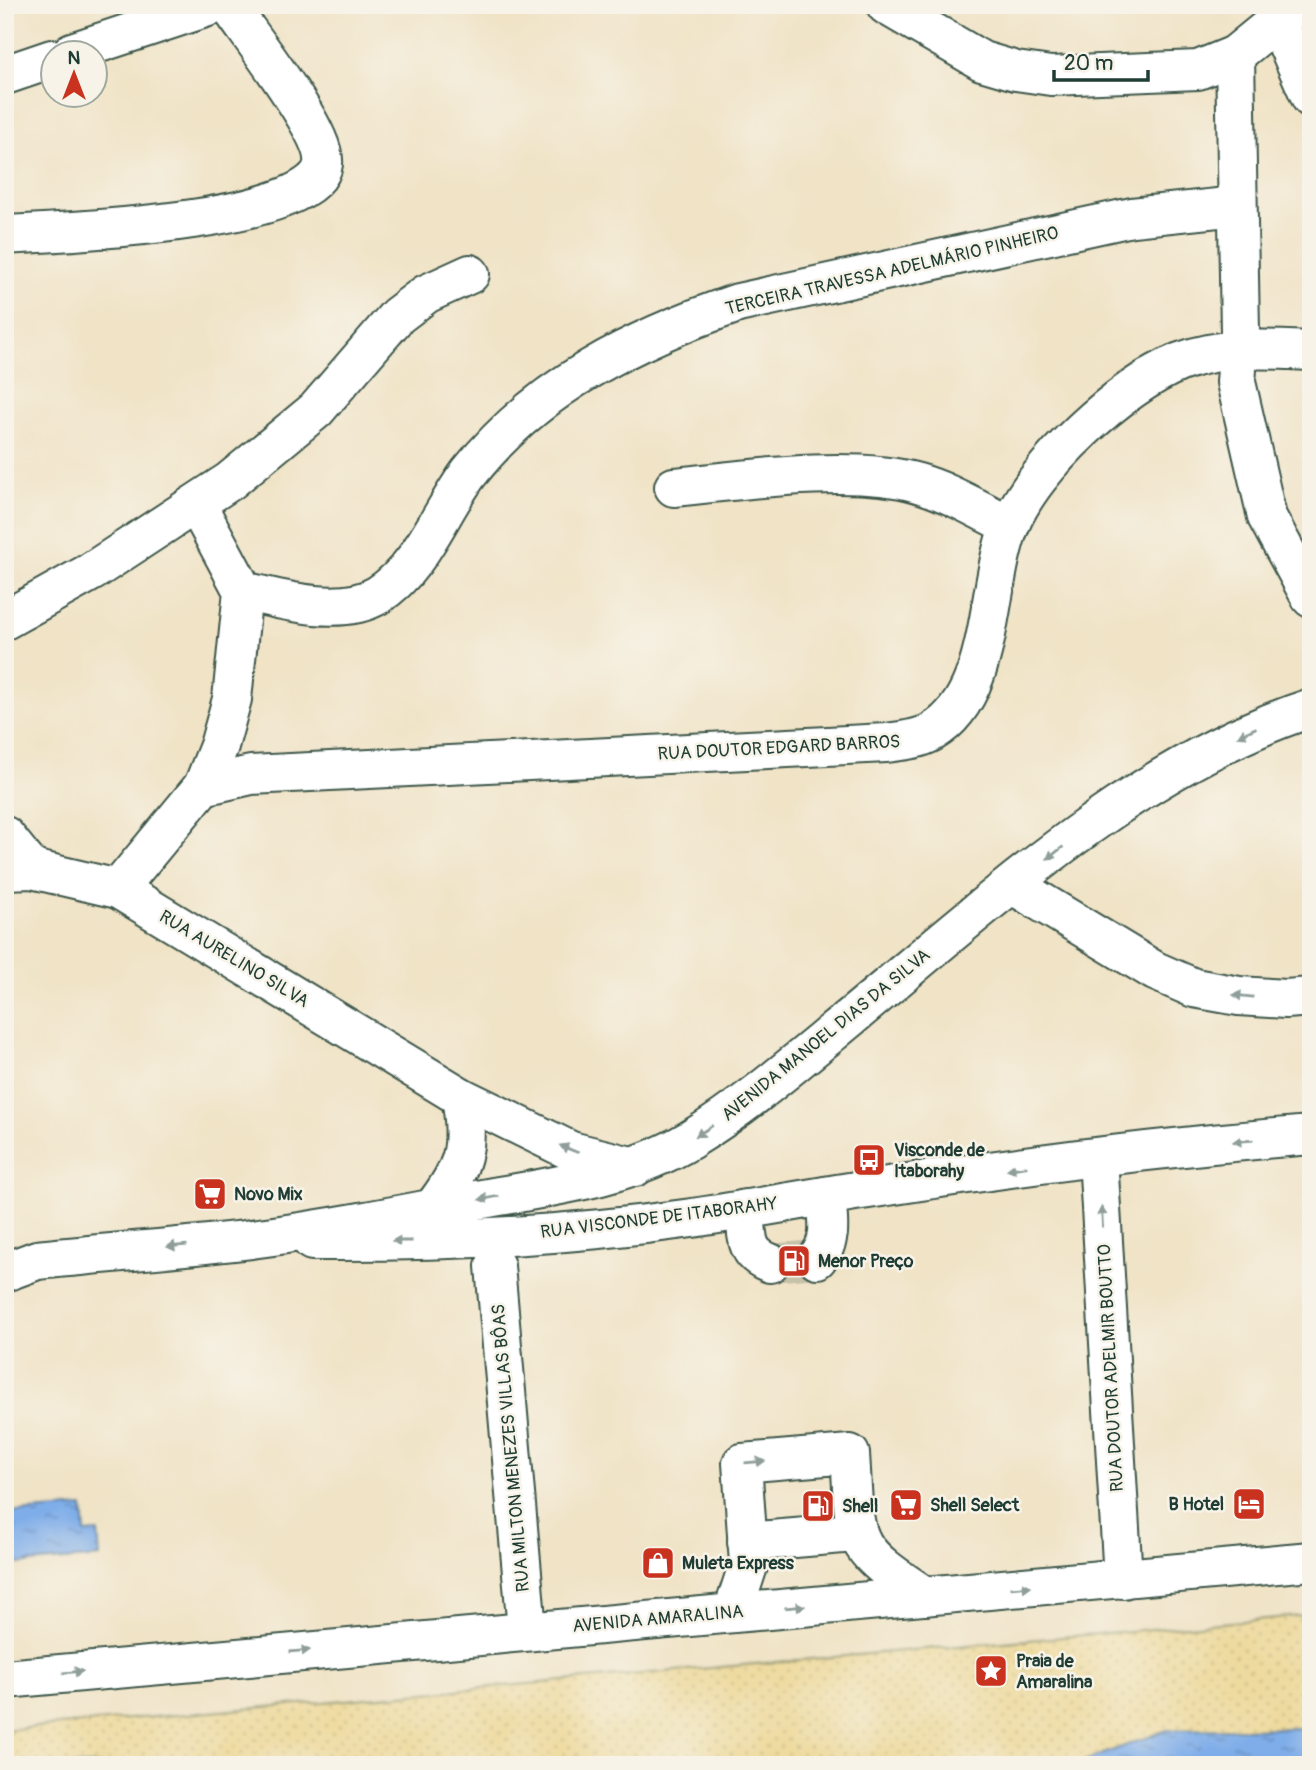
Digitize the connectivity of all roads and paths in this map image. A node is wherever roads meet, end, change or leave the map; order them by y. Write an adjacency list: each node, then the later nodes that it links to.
1 (214, 5): 5 (street)
2 (229, 5): 11 (street)
3 (886, 5): 6 (street)
4 (1286, 13): 6 (street); 9 (street)
5 (108, 40)
6 (1235, 55): 10 (street)
7 (38, 64): 8 (street)
8 (5, 75)
9 (1309, 90)
10 (1237, 206): 13 (street); 18 (street, TERCEIRA TRAVESSA ADELMÁRIO PINHEIRO)
11 (5, 235)
12 (470, 274): 16 (street)
13 (1238, 351): 14 (street, RUA DOUTOR EDGARD BARROS); 17 (street, RUA DOUTOR EDGARD BARROS); 19 (street)
14 (1311, 351)
15 (674, 487): 17 (street)
16 (197, 505): 18 (street); 20 (street)
17 (1010, 525): 22 (street, RUA DOUTOR EDGARD BARROS)
18 (243, 591): 22 (street)
19 (1311, 598)
20 (5, 620)
21 (1311, 708): 25 (street, AVENIDA MANOEL DIAS DA SILVA, one-way to 25)
22 (203, 786): 26 (street)
23 (5, 836): 24 (street, RUA AURELINO SILVA)
24 (19, 869): 26 (street, RUA AURELINO SILVA)
25 (1013, 885): 27 (street, one-way to 25); 31 (street, AVENIDA MANOEL DIAS DA SILVA, one-way to 31)
26 (118, 889): 28 (street, RUA AURELINO SILVA)
27 (1311, 997)
28 (461, 1097): 31 (street, RUA AURELINO SILVA, one-way to 28); 33 (street)
29 (1311, 1135): 30 (street, RUA VISCONDE DE ITABORAHY, one-way to 30)
30 (1098, 1157): 32 (street, RUA VISCONDE DE ITABORAHY, one-way to 32); 43 (street, RUA DOUTOR ADELMIR BOUTTO, one-way to 30)
31 (635, 1167): 33 (street, AVENIDA MANOEL DIAS DA SILVA, one-way to 33)
32 (827, 1196): 34 (street, RUA VISCONDE DE ITABORAHY); 36 (street)
33 (432, 1209): 35 (street, AVENIDA MANOEL DIAS DA SILVA)
34 (745, 1209): 35 (street, RUA VISCONDE DE ITABORAHY, one-way to 35); 38 (street)
35 (245, 1240): 37 (street, RUA VISCONDE DE ITABORAHY, one-way to 37)
36 (817, 1259)
37 (16, 1262)
38 (770, 1263)
39 (495, 1266): 46 (street, RUA MILTON MENEZES VILLAS BÔAS)
40 (855, 1533): 41 (street); 41 (street, one-way to 40); 44 (street)
41 (747, 1542): 45 (street)
42 (1311, 1561): 43 (street, AVENIDA AMARALINA)
43 (1123, 1578): 44 (street, AVENIDA AMARALINA, one-way to 43)
44 (925, 1596): 45 (street, AVENIDA AMARALINA, one-way to 44)
45 (733, 1612): 46 (street, AVENIDA AMARALINA)
46 (527, 1630): 47 (street, AVENIDA AMARALINA, one-way to 46)
47 (5, 1679)

